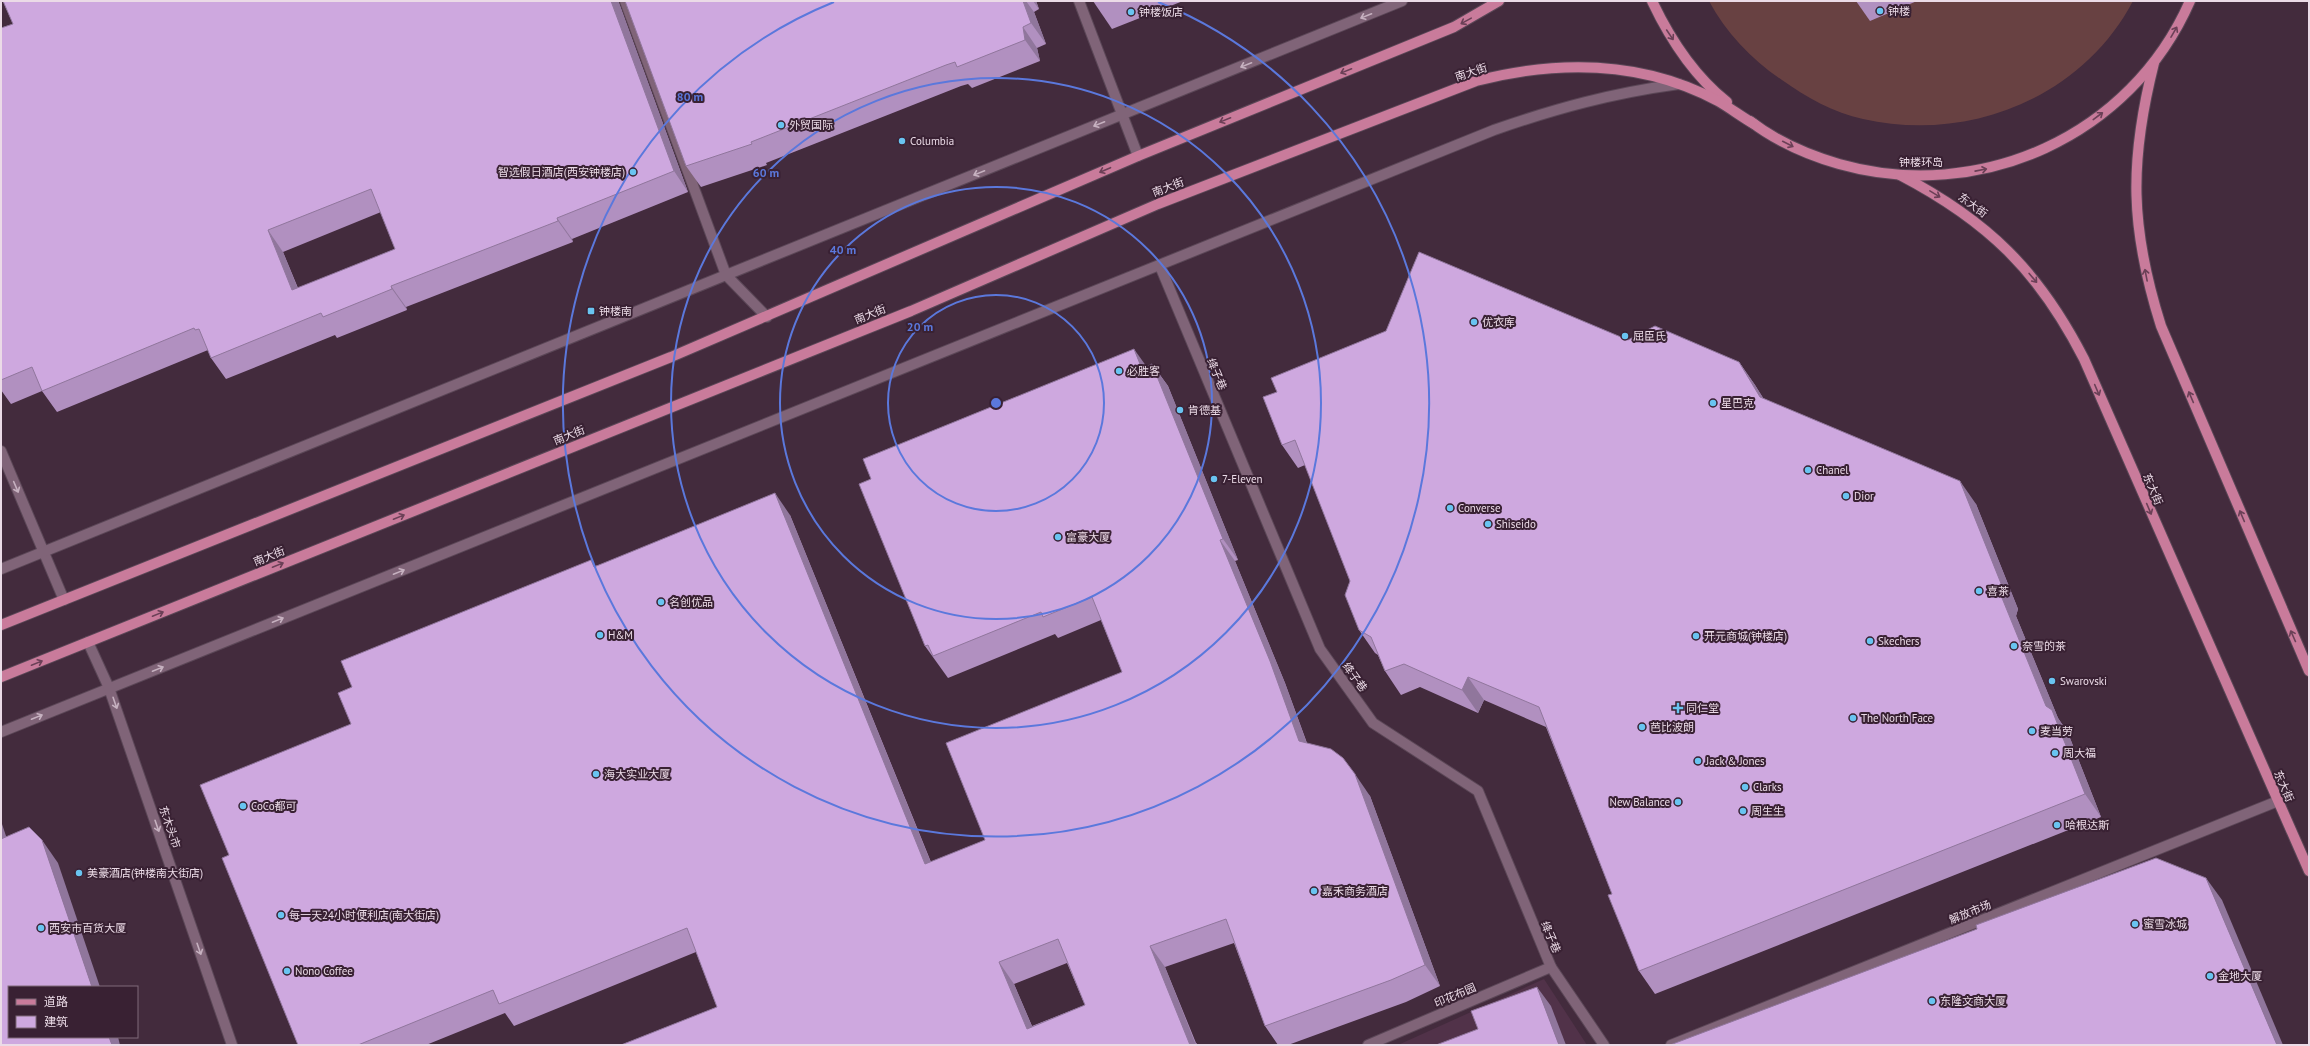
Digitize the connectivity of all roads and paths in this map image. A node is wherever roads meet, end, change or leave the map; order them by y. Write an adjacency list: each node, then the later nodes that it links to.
1 (625, 1): 14 (street)
2 (1079, 1): 9 (street)
3 (1402, 1): 9 (street, one-way to 9)
4 (1499, 1): 11 (main road, one-way to 11)
5 (1652, 1): 10 (main road, 钟楼环岛, one-way to 10)
6 (2190, 1): 7 (main road, 钟楼环岛, one-way to 6)
7 (2155, 61): 12 (main road, 钟楼环岛, one-way to 7); 22 (main road, one-way to 7)
8 (1679, 84): 10 (main road, 南大街); 13 (street); 21 (main road, 南大街, one-way to 8)
9 (1120, 115): 11 (street); 14 (street, one-way to 14)
10 (1754, 124): 12 (main road, 钟楼环岛, one-way to 12)
11 (1138, 156): 15 (main road, one-way to 15)
12 (1900, 175): 26 (main road, 东大街, one-way to 26)
13 (1160, 266): 24 (street, one-way to 13); 28 (street, 绛子巷)
14 (726, 275): 15 (street); 17 (street)
15 (766, 317): 19 (main road)
16 (1, 451): 17 (street, one-way to 17)
17 (44, 551): 18 (street); 19 (street)
18 (1, 569)
19 (64, 600): 20 (main road)
20 (1, 625)
21 (88, 642): 23 (main road, 南大街, one-way to 21); 24 (street, 东木头市)
22 (2309, 671)
23 (1, 677)
24 (109, 688): 25 (street, one-way to 24); 29 (street, 东木头市, one-way to 29)
25 (1, 732)
26 (2278, 801): 27 (main road, 东大街); 32 (street, 解放市场)
27 (2309, 871)
28 (1551, 967): 30 (street, 印花布园); 31 (street, 绛子巷)
29 (232, 1045)
30 (1368, 1045)
31 (1604, 1045)
32 (1671, 1045)

